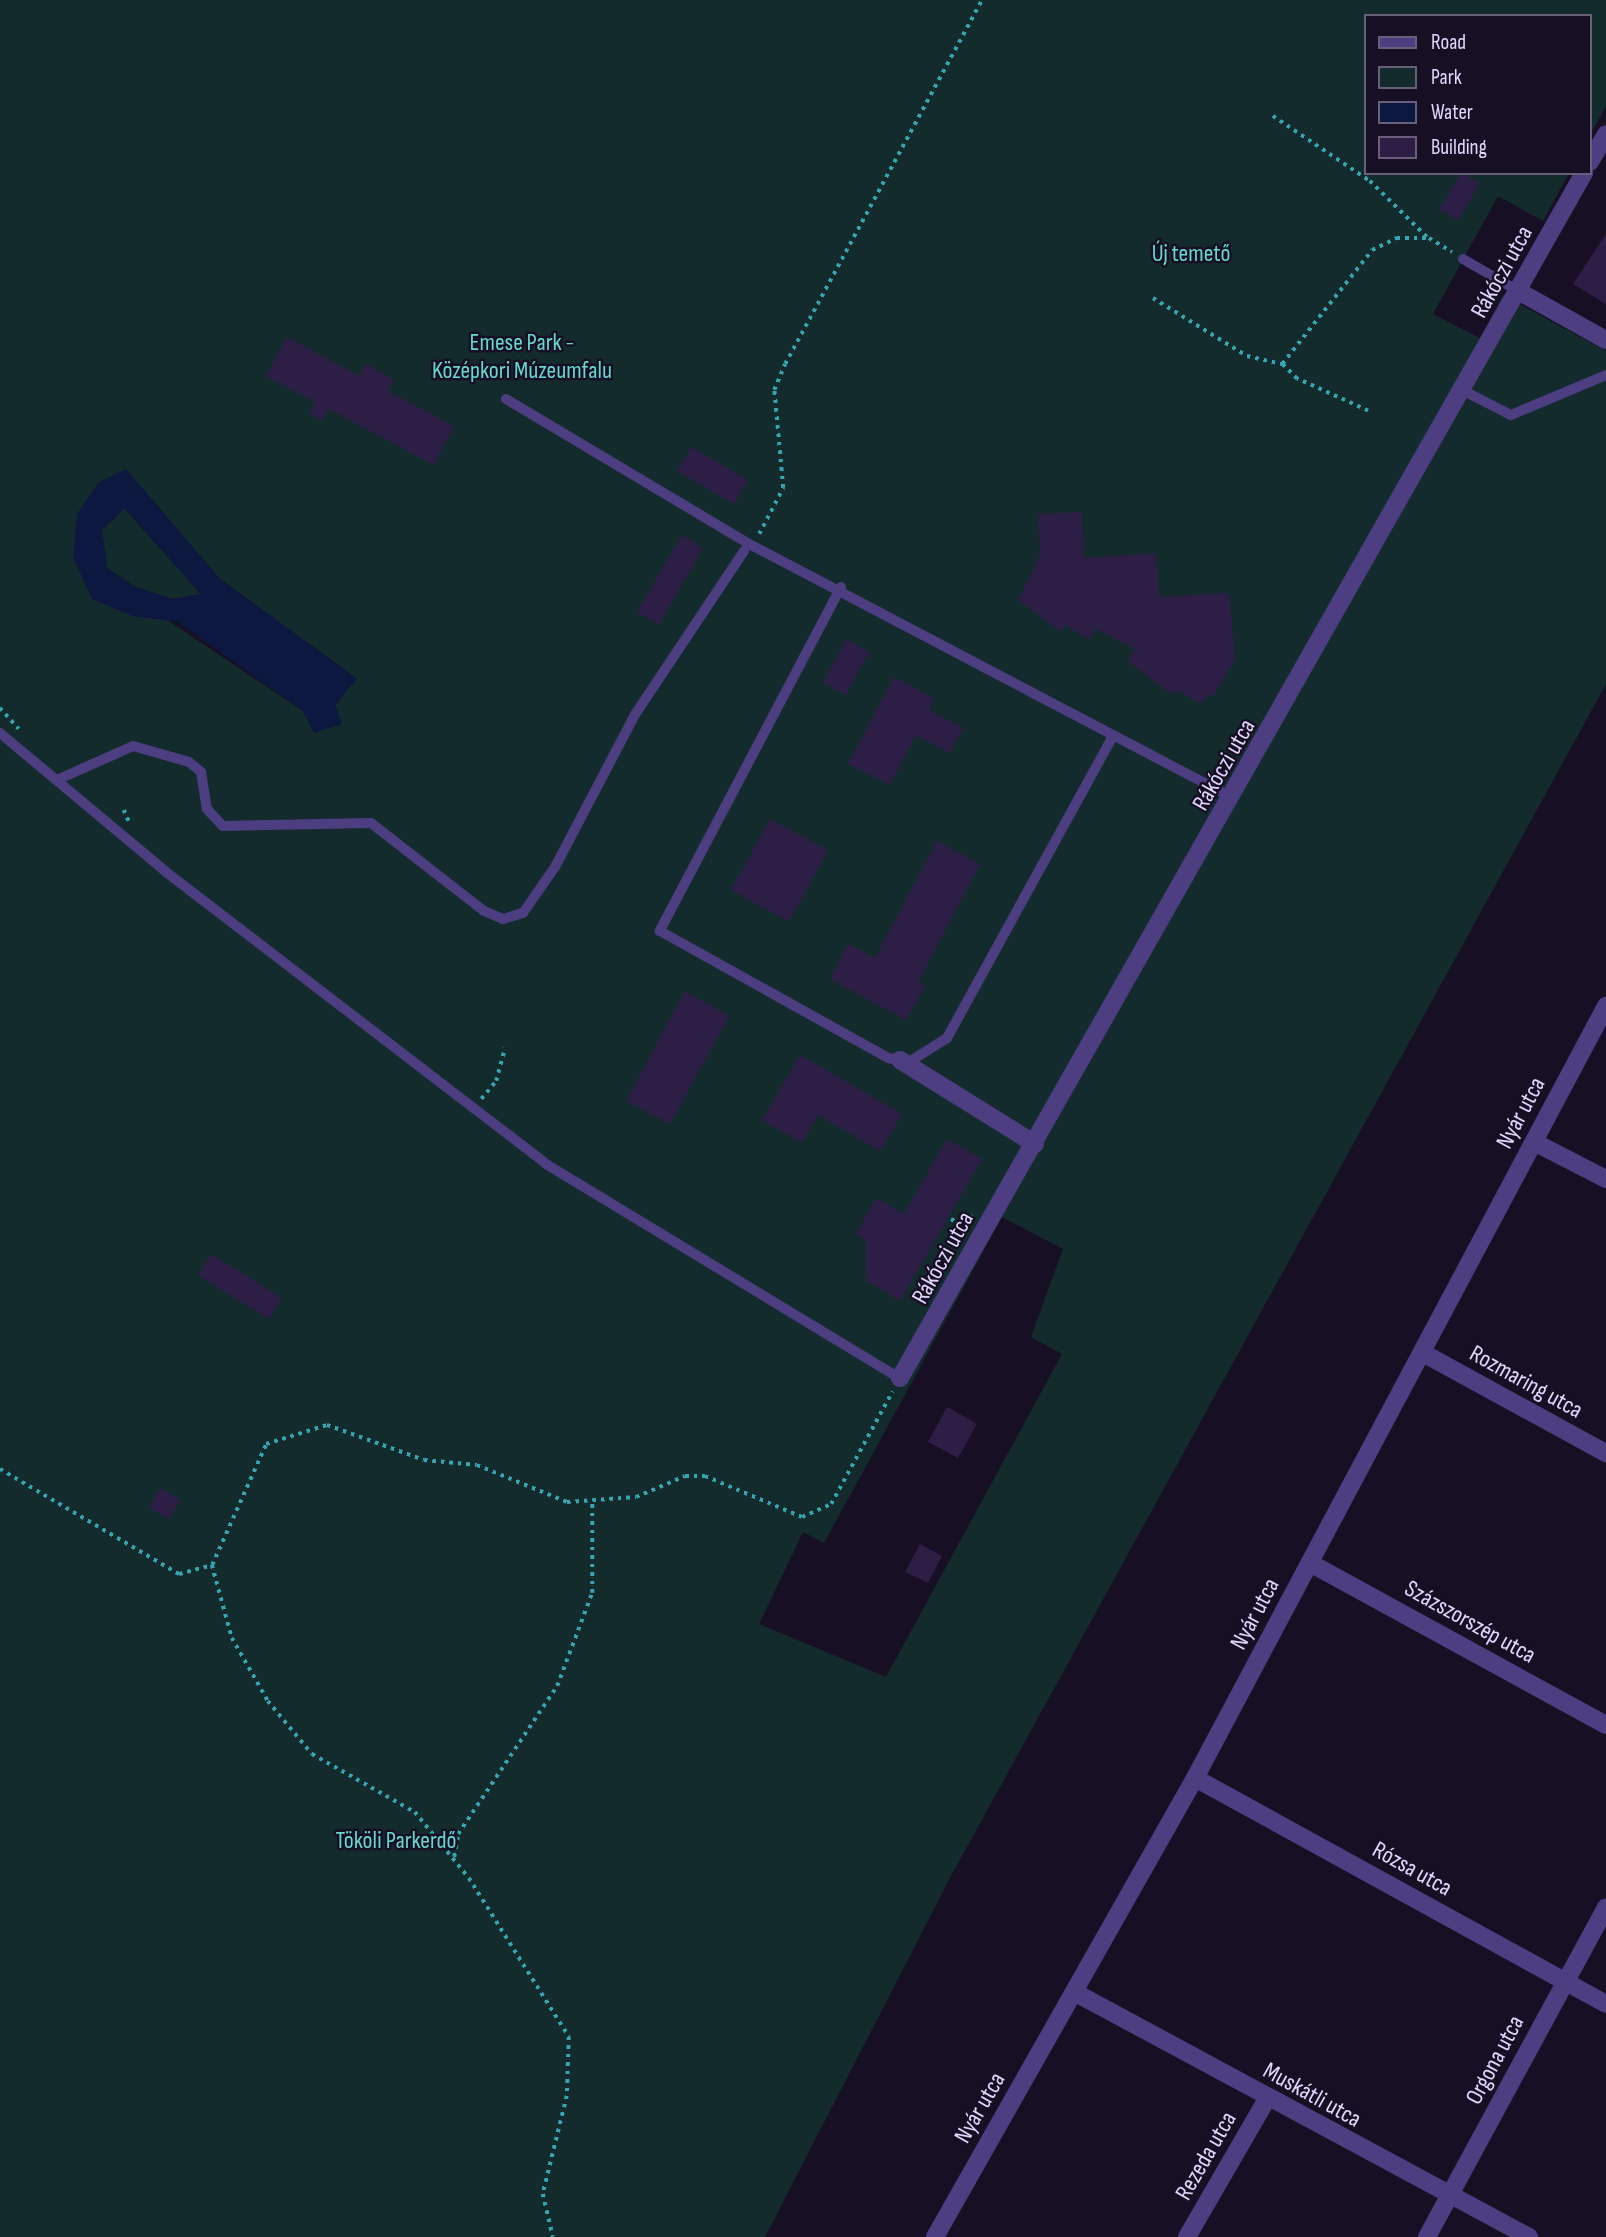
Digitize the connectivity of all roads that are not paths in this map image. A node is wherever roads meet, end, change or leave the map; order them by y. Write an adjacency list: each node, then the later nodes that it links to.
1 (1606, 134): 2 (street)
2 (1592, 158)
3 (1583, 175): 5 (street, Rákóczi utca)
4 (1463, 259): 5 (lane)
5 (1520, 292): 6 (street); 8 (street, Rákóczi utca)
6 (1606, 340)
7 (1606, 375): 8 (lane)
8 (1464, 391): 15 (street, Rákóczi utca)
9 (506, 399): 10 (lane)
10 (749, 548): 11 (lane); 14 (lane)
11 (841, 587): 13 (lane); 17 (lane)
12 (0, 733): 14 (lane)
13 (1113, 736): 15 (lane); 17 (lane)
14 (59, 779): 22 (lane)
15 (1233, 798): 19 (street, Rákóczi utca)
16 (1606, 1006): 18 (street, Nyár utca)
17 (900, 1060): 19 (street)
18 (1534, 1142): 20 (street); 21 (street, Nyár utca)
19 (1035, 1144): 22 (street, Rákóczi utca)
20 (1606, 1179)
21 (1423, 1353): 23 (street, Rozmaring utca); 24 (street, Nyár utca)
22 (900, 1378)
23 (1606, 1453)
24 (1310, 1563): 25 (street, Százszorszép utca); 26 (street, Nyár utca)
25 (1606, 1725)
26 (1195, 1778): 28 (street, Rózsa utca); 29 (street, Nyár utca)
27 (1606, 1907): 28 (street, Orgona utca)
28 (1566, 1981): 30 (street, Rózsa utca); 32 (street, Orgona utca)
29 (1074, 1992): 31 (street, Muskátli utca); 33 (street, Nyár utca)
30 (1606, 2004)
31 (1267, 2099): 32 (street, Muskátli utca); 34 (street, Rezeda utca)
32 (1449, 2197): 35 (street, Orgona utca); 36 (street, Muskátli utca)
33 (935, 2237)
34 (1187, 2237)
35 (1427, 2237)
36 (1529, 2237)

